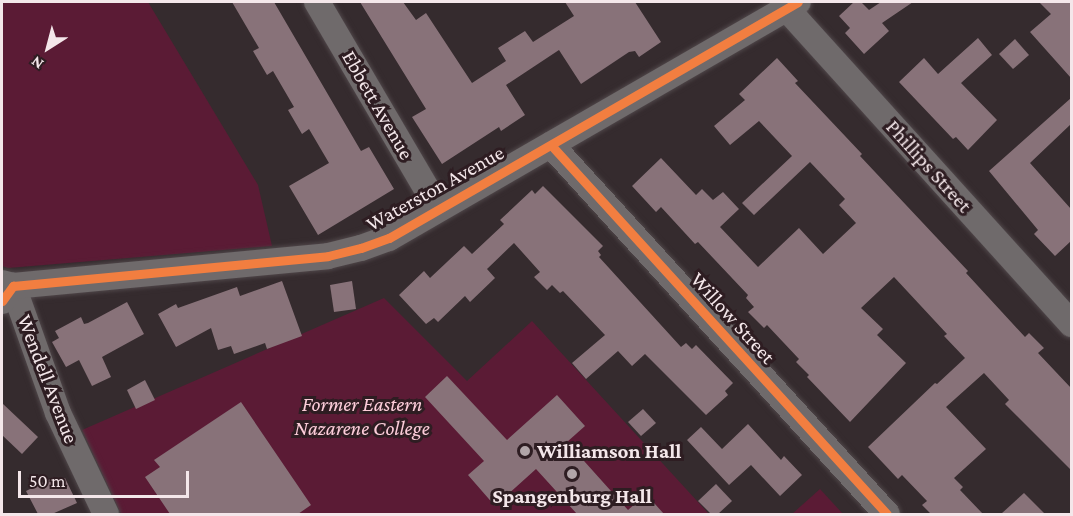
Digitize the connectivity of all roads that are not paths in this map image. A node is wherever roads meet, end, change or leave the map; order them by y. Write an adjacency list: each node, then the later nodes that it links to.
1 (317, 2): 4 (street, Ebbett Avenue)
2 (792, 5): 3 (street, Waterston Avenue); 6 (street, Phillips Street)
3 (551, 145): 4 (street, Waterston Avenue); 8 (street, Willow Street)
4 (438, 208): 5 (street, Waterston Avenue)
5 (5, 290): 7 (street, Wendell Avenue)
6 (1071, 324)
7 (106, 514)
8 (887, 514)

